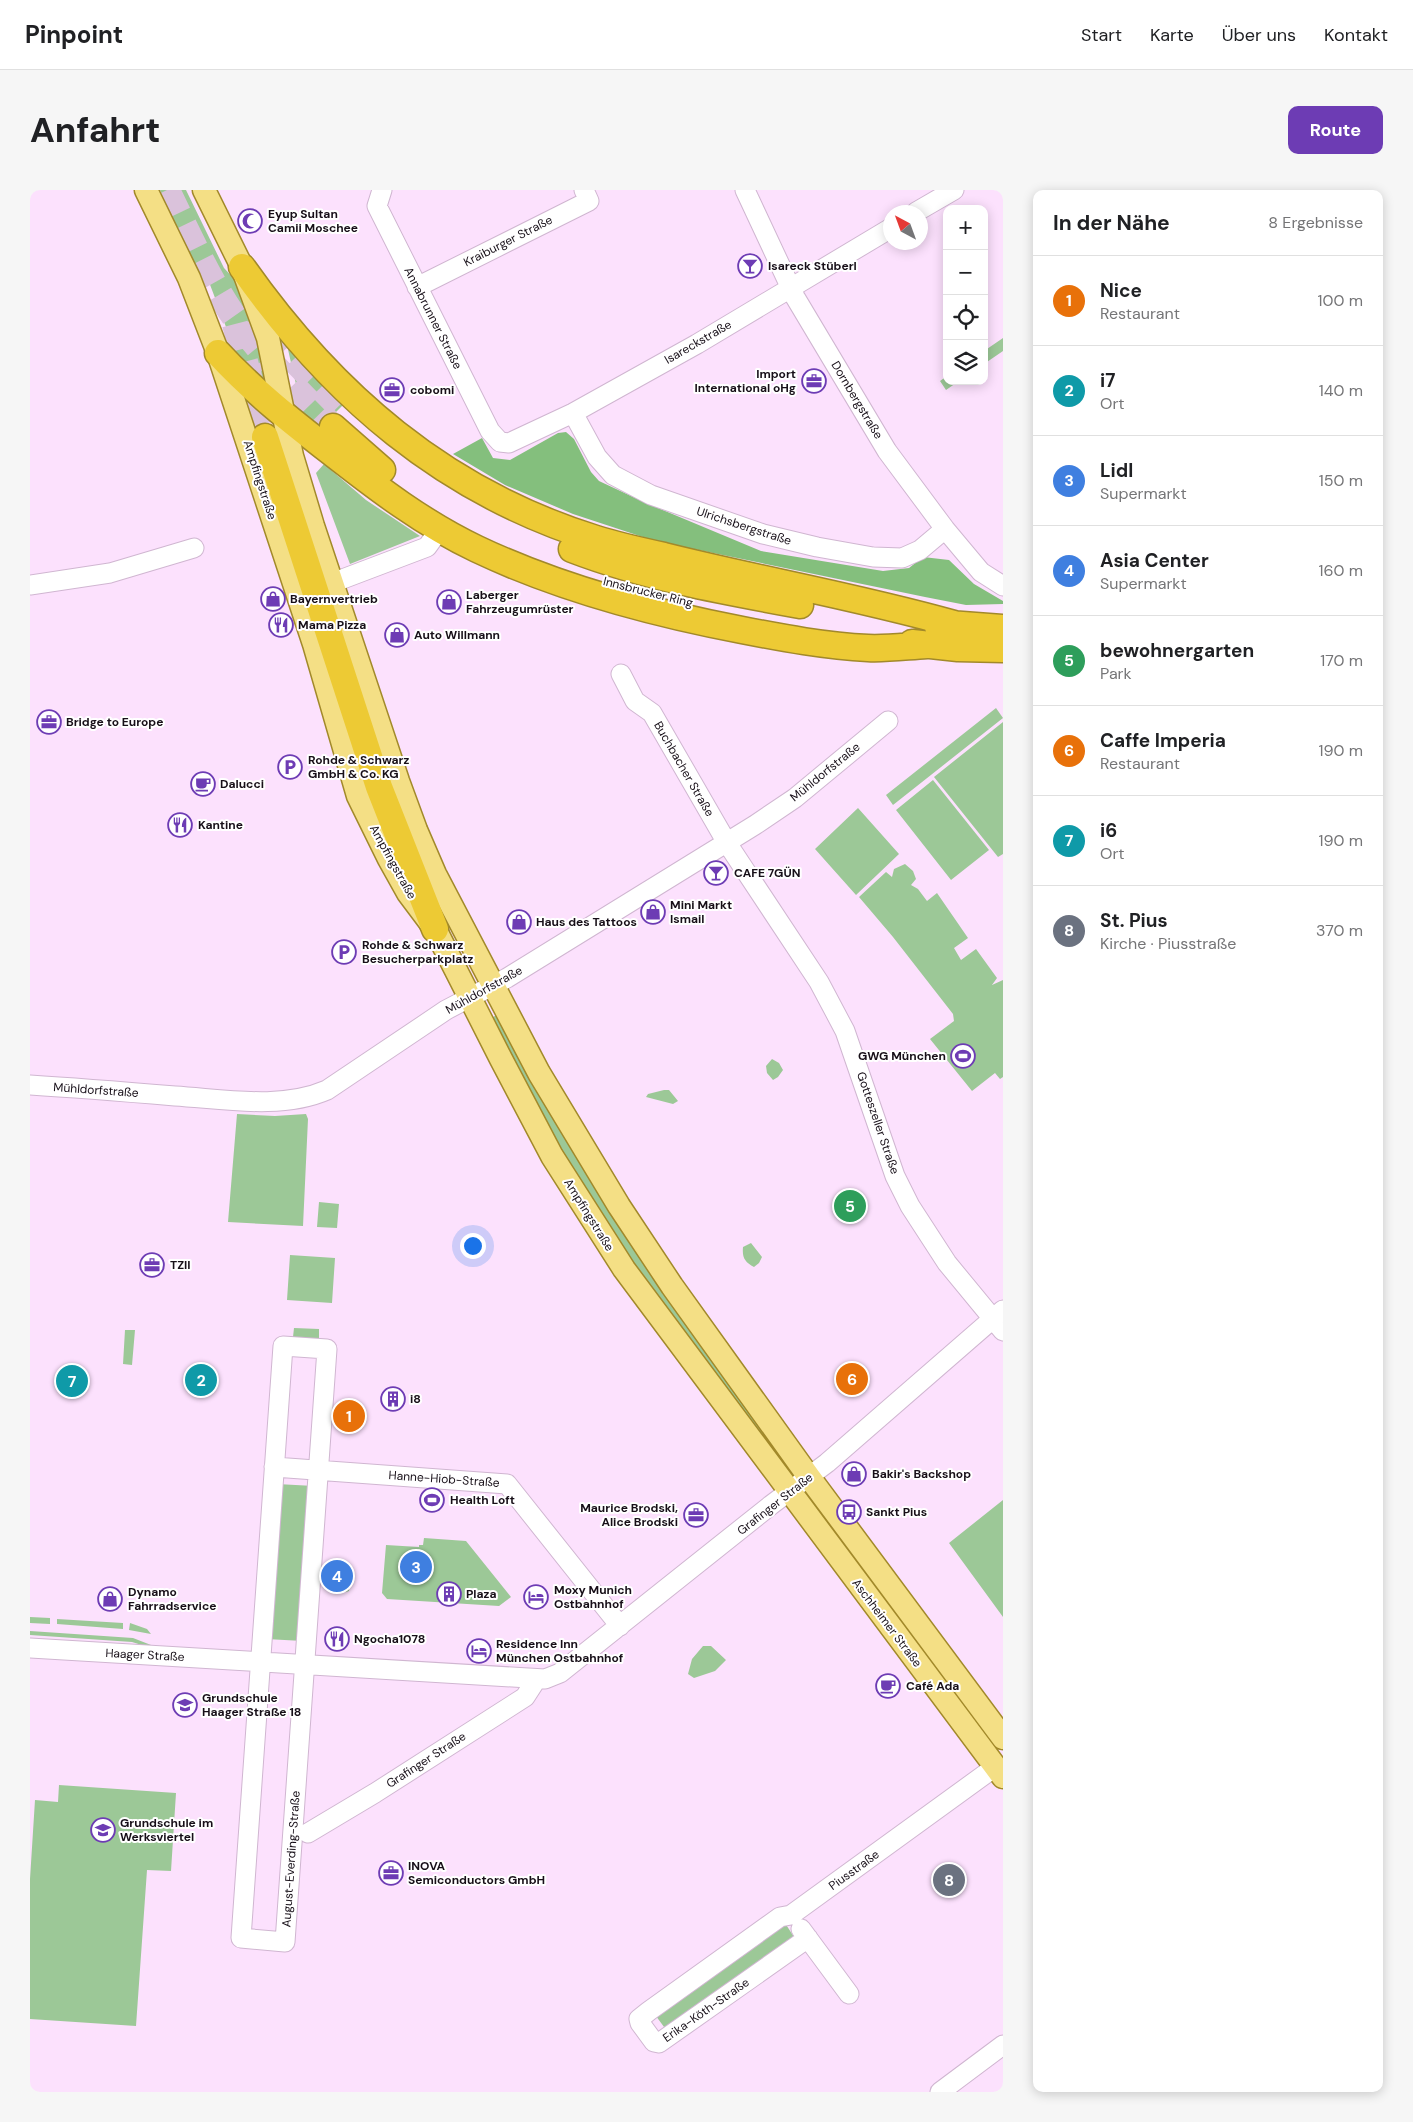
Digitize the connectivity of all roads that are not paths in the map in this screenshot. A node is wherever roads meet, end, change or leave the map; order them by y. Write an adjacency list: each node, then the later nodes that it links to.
1 (146, 190): 12 (main road, Ampfingstraße)
2 (204, 190): 9 (main road)
3 (382, 190): 10 (street, Annabrunner Straße)
4 (584, 190): 10 (street, Kraiburger Straße)
5 (746, 190): 11 (street, Dornbergstraße)
6 (954, 190): 7 (street)
7 (928, 205)
8 (883, 232): 11 (street, Isareckstraße)
9 (242, 267): 14 (main road); 23 (highway)
10 (417, 287): 16 (street, Annabrunner Straße)
11 (790, 287): 13 (street, Isareckstraße); 17 (street, Dornbergstraße)
12 (218, 353): 14 (highway); 30 (main road, Ampfingstraße)
13 (573, 413): 16 (street, Isareckstraße); 17 (street, Ulrichsbergstraße)
14 (283, 414): 18 (highway); 20 (main road)
15 (265, 437): 30 (highway)
16 (500, 442)
17 (946, 529): 22 (street, Dornbergstraße)
18 (433, 538): 20 (street); 25 (highway)
19 (194, 548): 21 (street)
20 (332, 583): 31 (main road)
21 (30, 585)
22 (1003, 586)
23 (954, 624): 24 (highway, Innsbrucker Ring); 25 (highway, Innsbrucker Ring)
24 (1003, 628)
25 (927, 645): 26 (highway, Innsbrucker Ring)
26 (1003, 649)
27 (621, 674): 29 (street, Buchbacher Straße)
28 (888, 721): 29 (street, Mühldorfstraße)
29 (727, 843): 31 (street, Mühldorfstraße); 34 (street, Gotteszeller Straße)
30 (435, 929): 32 (main road, Ampfingstraße)
31 (493, 985): 32 (street, Mühldorfstraße); 37 (main road)
32 (470, 997): 33 (street, Mühldorfstraße); 38 (main road, Ampfingstraße)
33 (30, 1085)
34 (1000, 1320): 37 (street, Grafinger Straße)
35 (274, 1467): 36 (street); 36 (street, August-Everding-Straße); 41 (street, August-Everding-Straße)
36 (319, 1469): 39 (street, Hanne-Hiob-Straße); 42 (street, August-Everding-Straße)
37 (809, 1477): 38 (street, Grafinger Straße); 44 (main road, Aschheimer Straße)
38 (789, 1493): 39 (street, Grafinger Straße); 45 (main road, Aschheimer Straße)
39 (620, 1626): 43 (street, Grafinger Straße)
40 (30, 1648): 41 (street, Haager Straße)
41 (260, 1662): 42 (street); 42 (street, August-Everding-Straße)
42 (304, 1666): 43 (street, Grafinger Straße)
43 (536, 1680): 47 (street, Grafinger Straße)
44 (1001, 1733): 45 (street)
45 (977, 1742): 46 (main road, Aschheimer Straße)
46 (999, 1772): 48 (street, Piusstraße)
47 (308, 1833)
48 (791, 1916): 49 (street); 49 (street, Erika-Köth-Straße)
49 (808, 1938): 50 (street)
50 (849, 1994)
51 (1003, 2046): 52 (street)
52 (940, 2092)

